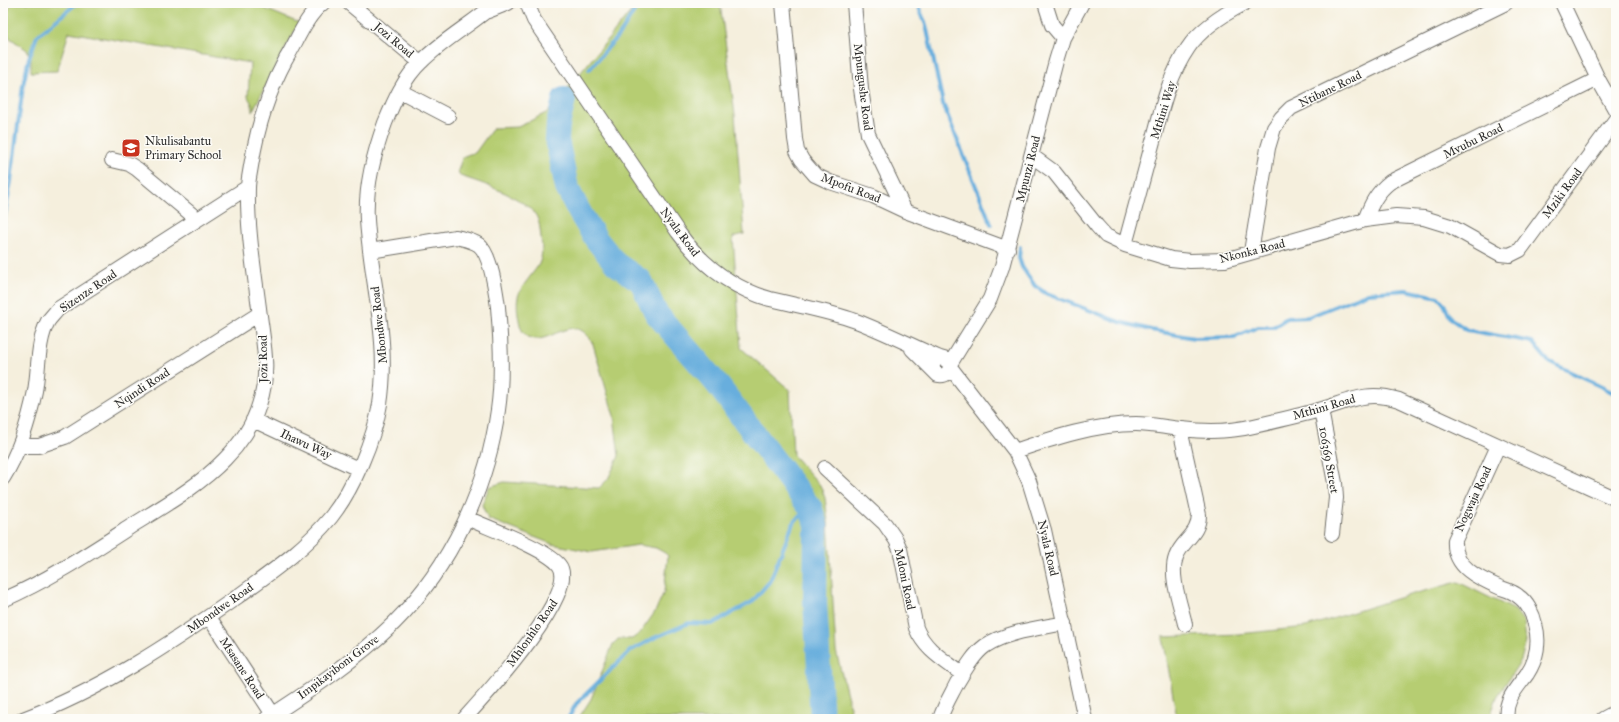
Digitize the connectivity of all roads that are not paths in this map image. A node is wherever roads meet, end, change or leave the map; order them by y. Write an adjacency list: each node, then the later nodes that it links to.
1 (323, 3): 24 (street, Jozi Road)
2 (349, 3): 16 (street, Jozi Road)
3 (508, 3): 13 (street, Mbondwe Road)
4 (516, 3): 14 (street, Nyala Road)
5 (527, 3): 14 (street, Nyala Road)
6 (783, 3): 25 (street, Mpofu Road)
7 (854, 3): 25 (street, Mpungushe Road)
8 (1045, 3): 15 (street)
9 (1082, 3): 15 (street, Mpunzi Road)
10 (1245, 3): 28 (street, Mthini Way)
11 (1506, 3): 31 (street, Ntibane Road)
12 (1562, 3): 17 (street)
13 (491, 8): 16 (street, Mbondwe Road)
14 (534, 20): 34 (street, Nyala Road)
15 (1063, 38): 22 (street, Mpunzi Road)
16 (420, 62): 18 (street, Mbondwe Road)
17 (1598, 80): 19 (street); 27 (street, Mvubu Road)
18 (400, 91): 20 (street); 30 (street, Mbondwe Road)
19 (1616, 112)
20 (448, 116)
21 (1616, 119): 32 (street, Mziki Road)
22 (1032, 156): 28 (street, Nkonka Road); 29 (street, Mpunzi Road)
23 (112, 160): 26 (street)
24 (248, 187): 26 (street, Sizenze Road); 33 (street, Jozi Road)
25 (905, 211): 29 (street, Mpofu Road)
26 (197, 219): 38 (street, Sizenze Road)
27 (1365, 220): 31 (street, Nkonka Road); 32 (street, Nkonka Road)
28 (1125, 246): 31 (street, Nkonka Road)
29 (1008, 249): 34 (street, Mpunzi Road)
30 (370, 251): 41 (street, Mbondwe Road); 45 (street, Impikayiboni Grove)
31 (1251, 252)
32 (1500, 254)
33 (259, 314): 36 (street, Jozi Road); 38 (street, Nqindi Road)
34 (943, 365): 40 (street, Nyala Road)
35 (1321, 410): 37 (street, Mthini Road); 39 (street, Mthini Road); 46 (street, 106369 Street)
36 (253, 420): 41 (street, Ihawu Way); 47 (street, Jozi Road)
37 (1180, 429): 40 (street, Mthini Road); 50 (street)
38 (20, 446): 43 (street, Sizenze Road)
39 (1498, 446): 44 (street, Mthini Road); 58 (street, Nogwaja Road)
40 (1015, 451): 49 (street, Nyala Road)
41 (358, 468): 48 (street, Mbondwe Road)
42 (825, 468): 51 (street, Mdoni Road)
43 (3, 478)
44 (1616, 499)
45 (467, 518): 53 (street, Impikayiboni Grove); 55 (street, Mhlonhlo Road)
46 (1332, 534)
47 (3, 600)
48 (209, 617): 53 (street, Msasane Road); 54 (street, Mbondwe Road)
49 (1065, 623): 51 (street); 57 (street, Nyala Road)
50 (1185, 624)
51 (962, 674): 56 (street)
52 (1616, 712): 59 (street)
53 (272, 718)
54 (23, 719)
55 (464, 719)
56 (940, 719)
57 (1084, 719)
58 (1507, 719)
59 (1603, 719)

